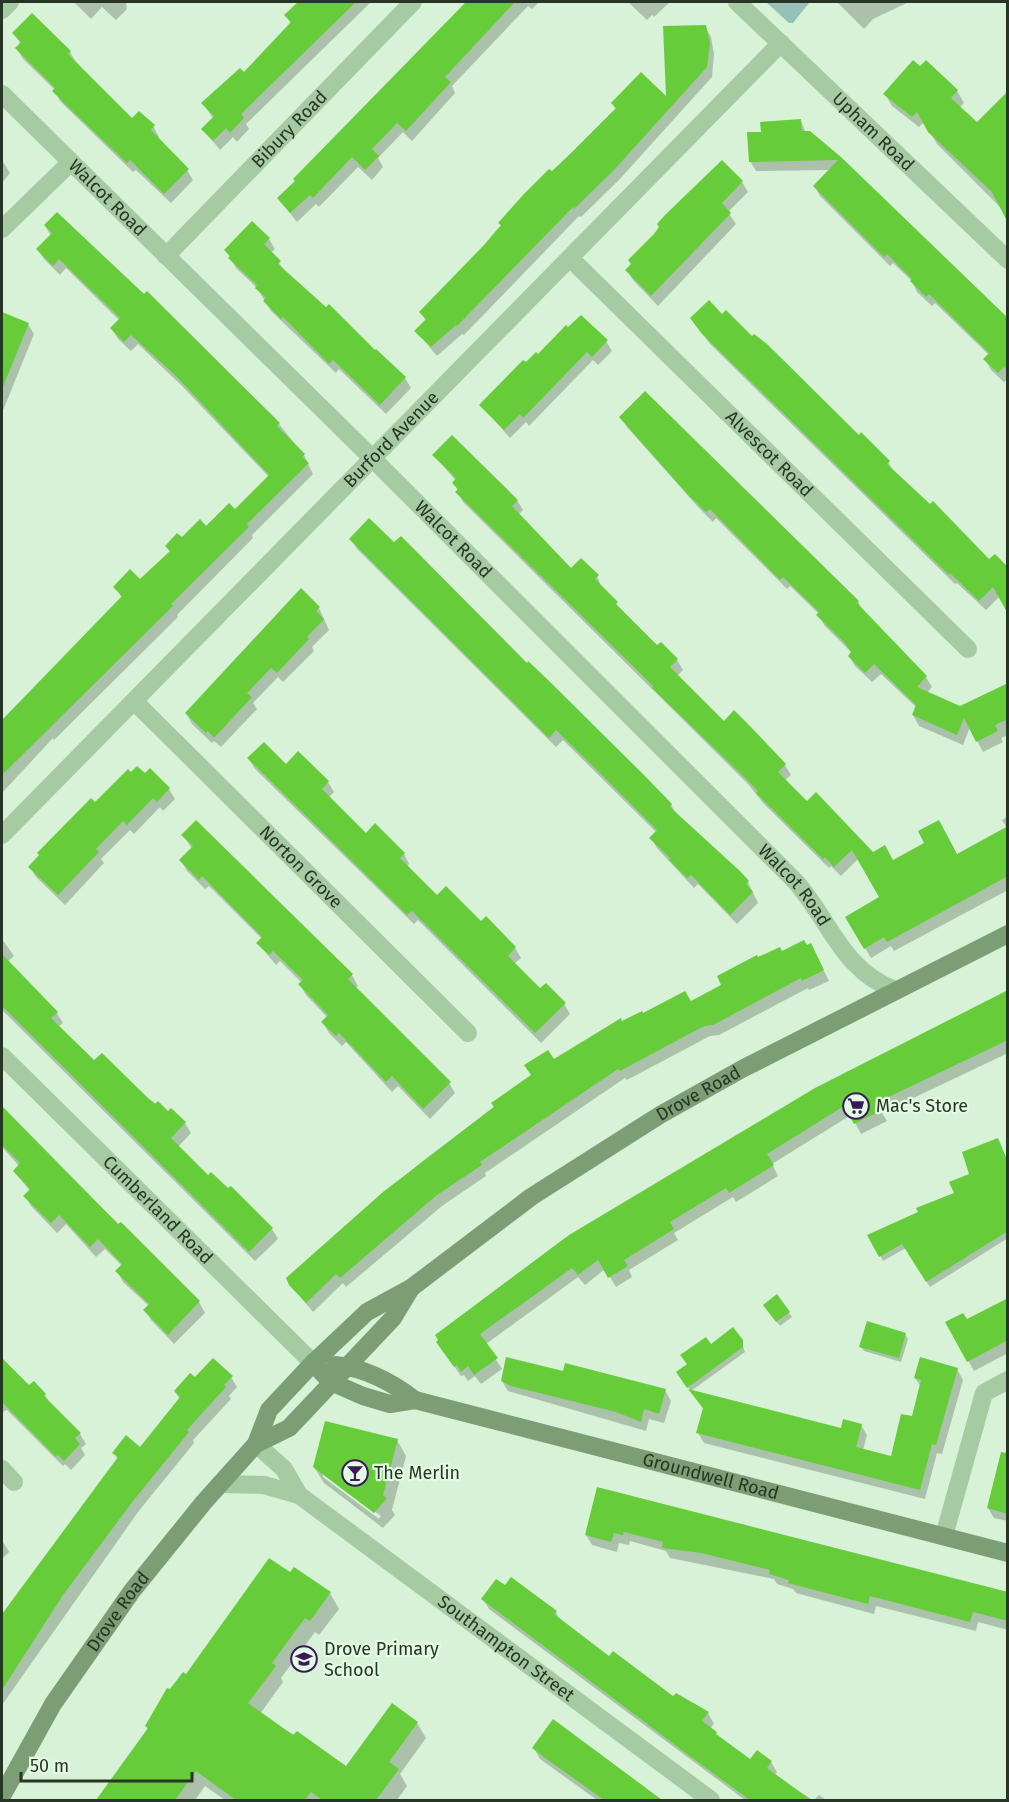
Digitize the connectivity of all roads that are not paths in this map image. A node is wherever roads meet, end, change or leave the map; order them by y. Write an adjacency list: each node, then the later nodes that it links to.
1 (10, 2): 4 (street)
2 (413, 2): 9 (street, Bibury Road)
3 (737, 2): 5 (street, Upham Road)
4 (2, 10)
5 (781, 43): 10 (street, Burford Avenue); 11 (street, Upham Road)
6 (2, 94): 7 (street, Walcot Road)
7 (70, 163): 8 (street); 9 (street, Walcot Road)
8 (2, 229)
9 (166, 256): 12 (street, Walcot Road)
10 (571, 259): 12 (street, Burford Avenue); 13 (street, Alvescot Road)
11 (1008, 260)
12 (372, 459): 14 (street, Burford Avenue); 17 (street, Walcot Road)
13 (968, 649)
14 (135, 702): 15 (street, Burford Avenue); 18 (street, Norton Grove)
15 (2, 835)
16 (1008, 934): 17 (main road, Drove Road)
17 (895, 990): 20 (main road, Drove Road)
18 (468, 1034)
19 (2, 1056): 21 (street, Cumberland Road)
20 (411, 1288): 21 (main road, Drove Road); 22 (main road, Drove Road)
21 (313, 1363): 22 (main road, Groundwell Road); 24 (main road); 26 (main road, Drove Road)
22 (346, 1366): 24 (main road, Drove Road); 25 (main road, Groundwell Road)
23 (1008, 1380): 29 (street)
24 (331, 1382): 25 (main road, Groundwell Road); 26 (main road, Drove Road)
25 (415, 1400): 29 (main road, Groundwell Road)
26 (256, 1444): 27 (main road, Drove Road); 28 (street, Southampton Street)
27 (220, 1484): 28 (street, Southampton Street); 31 (main road, Drove Road)
28 (299, 1495): 32 (street, Southampton Street)
29 (944, 1536): 30 (main road, Groundwell Road)
30 (1008, 1553)
31 (2, 1796)
32 (711, 1800)

